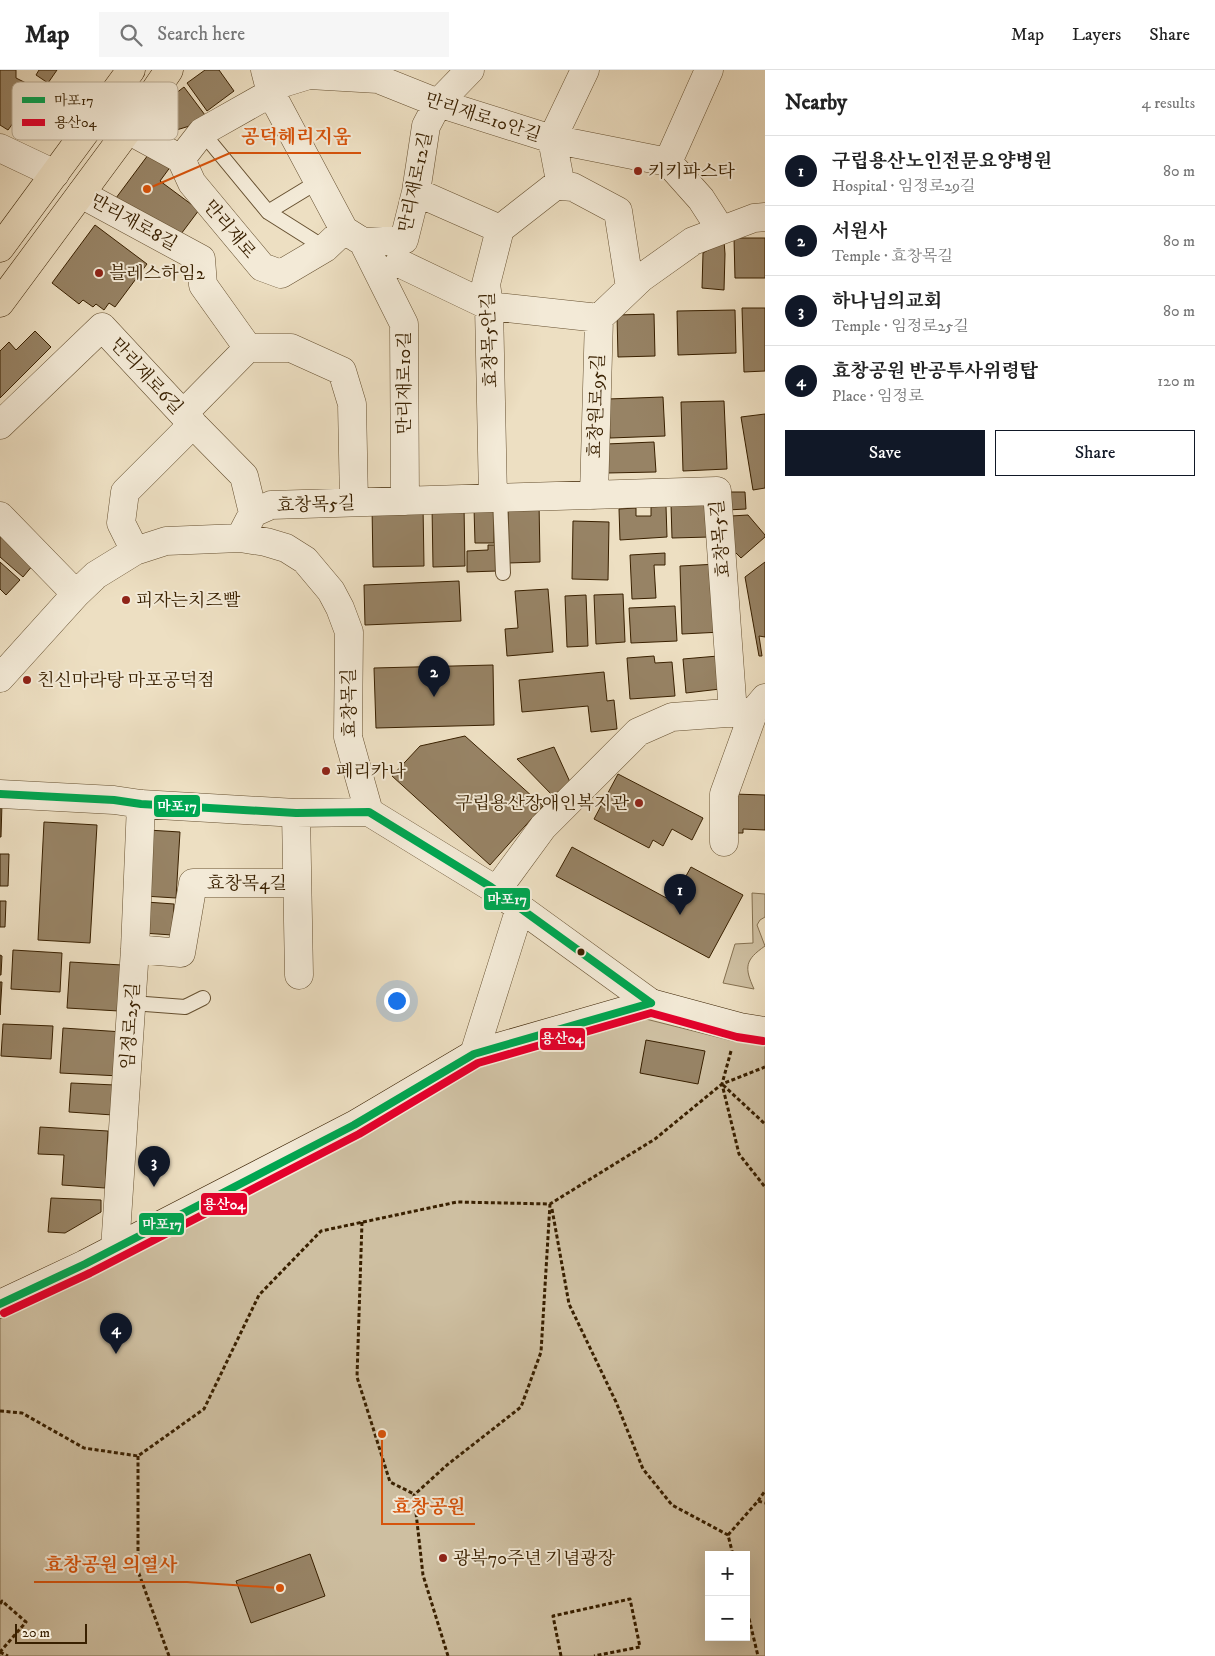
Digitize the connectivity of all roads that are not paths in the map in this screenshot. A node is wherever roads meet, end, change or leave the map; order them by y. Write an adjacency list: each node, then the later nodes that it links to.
1 (131, 70): 6 (main road)
2 (170, 70): 7 (main road)
3 (470, 70): 9 (street, 만리재로12길)
4 (585, 70): 11 (street)
5 (709, 70): 17 (street)
6 (122, 82)
7 (162, 82)
8 (269, 83): 9 (street, 만리재로10안길); 10 (street); 19 (street, 만리재로10길)
9 (438, 103): 11 (street, 만리재로10안길); 21 (street, 만리재로12길)
10 (202, 132): 16 (street); 23 (lane)
11 (552, 139): 17 (street, 만리재로10안길); 20 (street)
12 (80, 140): 18 (main road)
13 (121, 140): 22 (main road)
14 (146, 140): 16 (street)
15 (0, 148): 18 (street)
16 (181, 159): 27 (street, 만리재로)
17 (668, 162): 26 (street)
18 (55, 174): 28 (main road)
19 (319, 181): 23 (lane); 27 (street, 만리재로10길)
20 (561, 186): 25 (street); 30 (street)
21 (416, 192): 25 (street); 29 (street, 만리재로12길)
22 (81, 194): 31 (main road); 35 (street, 만리재로8길)
23 (268, 212): 27 (lane)
24 (765, 217): 26 (street)
25 (500, 229): 32 (street, 효창목5안길)
26 (721, 230): 30 (street)
27 (344, 240): 29 (street, 만리재로12길); 34 (street, 만리재로10길)
28 (0, 248)
29 (401, 252): 32 (street); 34 (street)
30 (630, 288): 33 (street)
31 (0, 303)
32 (489, 306): 33 (street); 39 (street, 효창목5안길)
33 (599, 318): 38 (street, 효창원로95길)
34 (404, 324): 40 (street, 만리재로10길)
35 (248, 348): 36 (street); 41 (street)
36 (188, 419): 37 (street, 만리재로6길); 42 (street, 만리재로6길); 45 (street)
37 (0, 425)
38 (594, 495): 39 (street, 효창목5길); 49 (street, 효창목5길)
39 (496, 498): 40 (street, 효창목5길); 46 (lane)
40 (405, 501): 41 (street, 효창목5길)
41 (354, 502): 42 (street, 효창목5길)
42 (253, 513): 44 (street, 효창목5길)
43 (0, 516): 47 (street)
44 (240, 538): 45 (street, 효창목길); 52 (street, 효창목길)
45 (135, 551): 47 (street, 효창목길)
46 (503, 573)
47 (76, 594): 48 (street, 효창목길)
48 (0, 678)
49 (750, 707): 54 (street); 56 (street)
50 (0, 794): 51 (street)
51 (141, 804): 53 (street); 58 (street, 임정로25길)
52 (369, 812): 53 (street); 56 (street)
53 (296, 813): 55 (street, 효창목4길)
54 (724, 842)
55 (297, 883): 58 (street, 효창목4길); 59 (street, 효창목4길)
56 (496, 890): 57 (street)
57 (520, 908): 61 (street); 64 (street)
58 (136, 949): 62 (street, 임정로25길)
59 (299, 975)
60 (204, 998): 62 (lane)
61 (651, 1002): 63 (street); 64 (street)
62 (132, 1003): 65 (street, 임정로25길)
63 (752, 1029)
64 (474, 1054): 65 (street)
65 (115, 1249): 66 (street)
66 (0, 1304)

